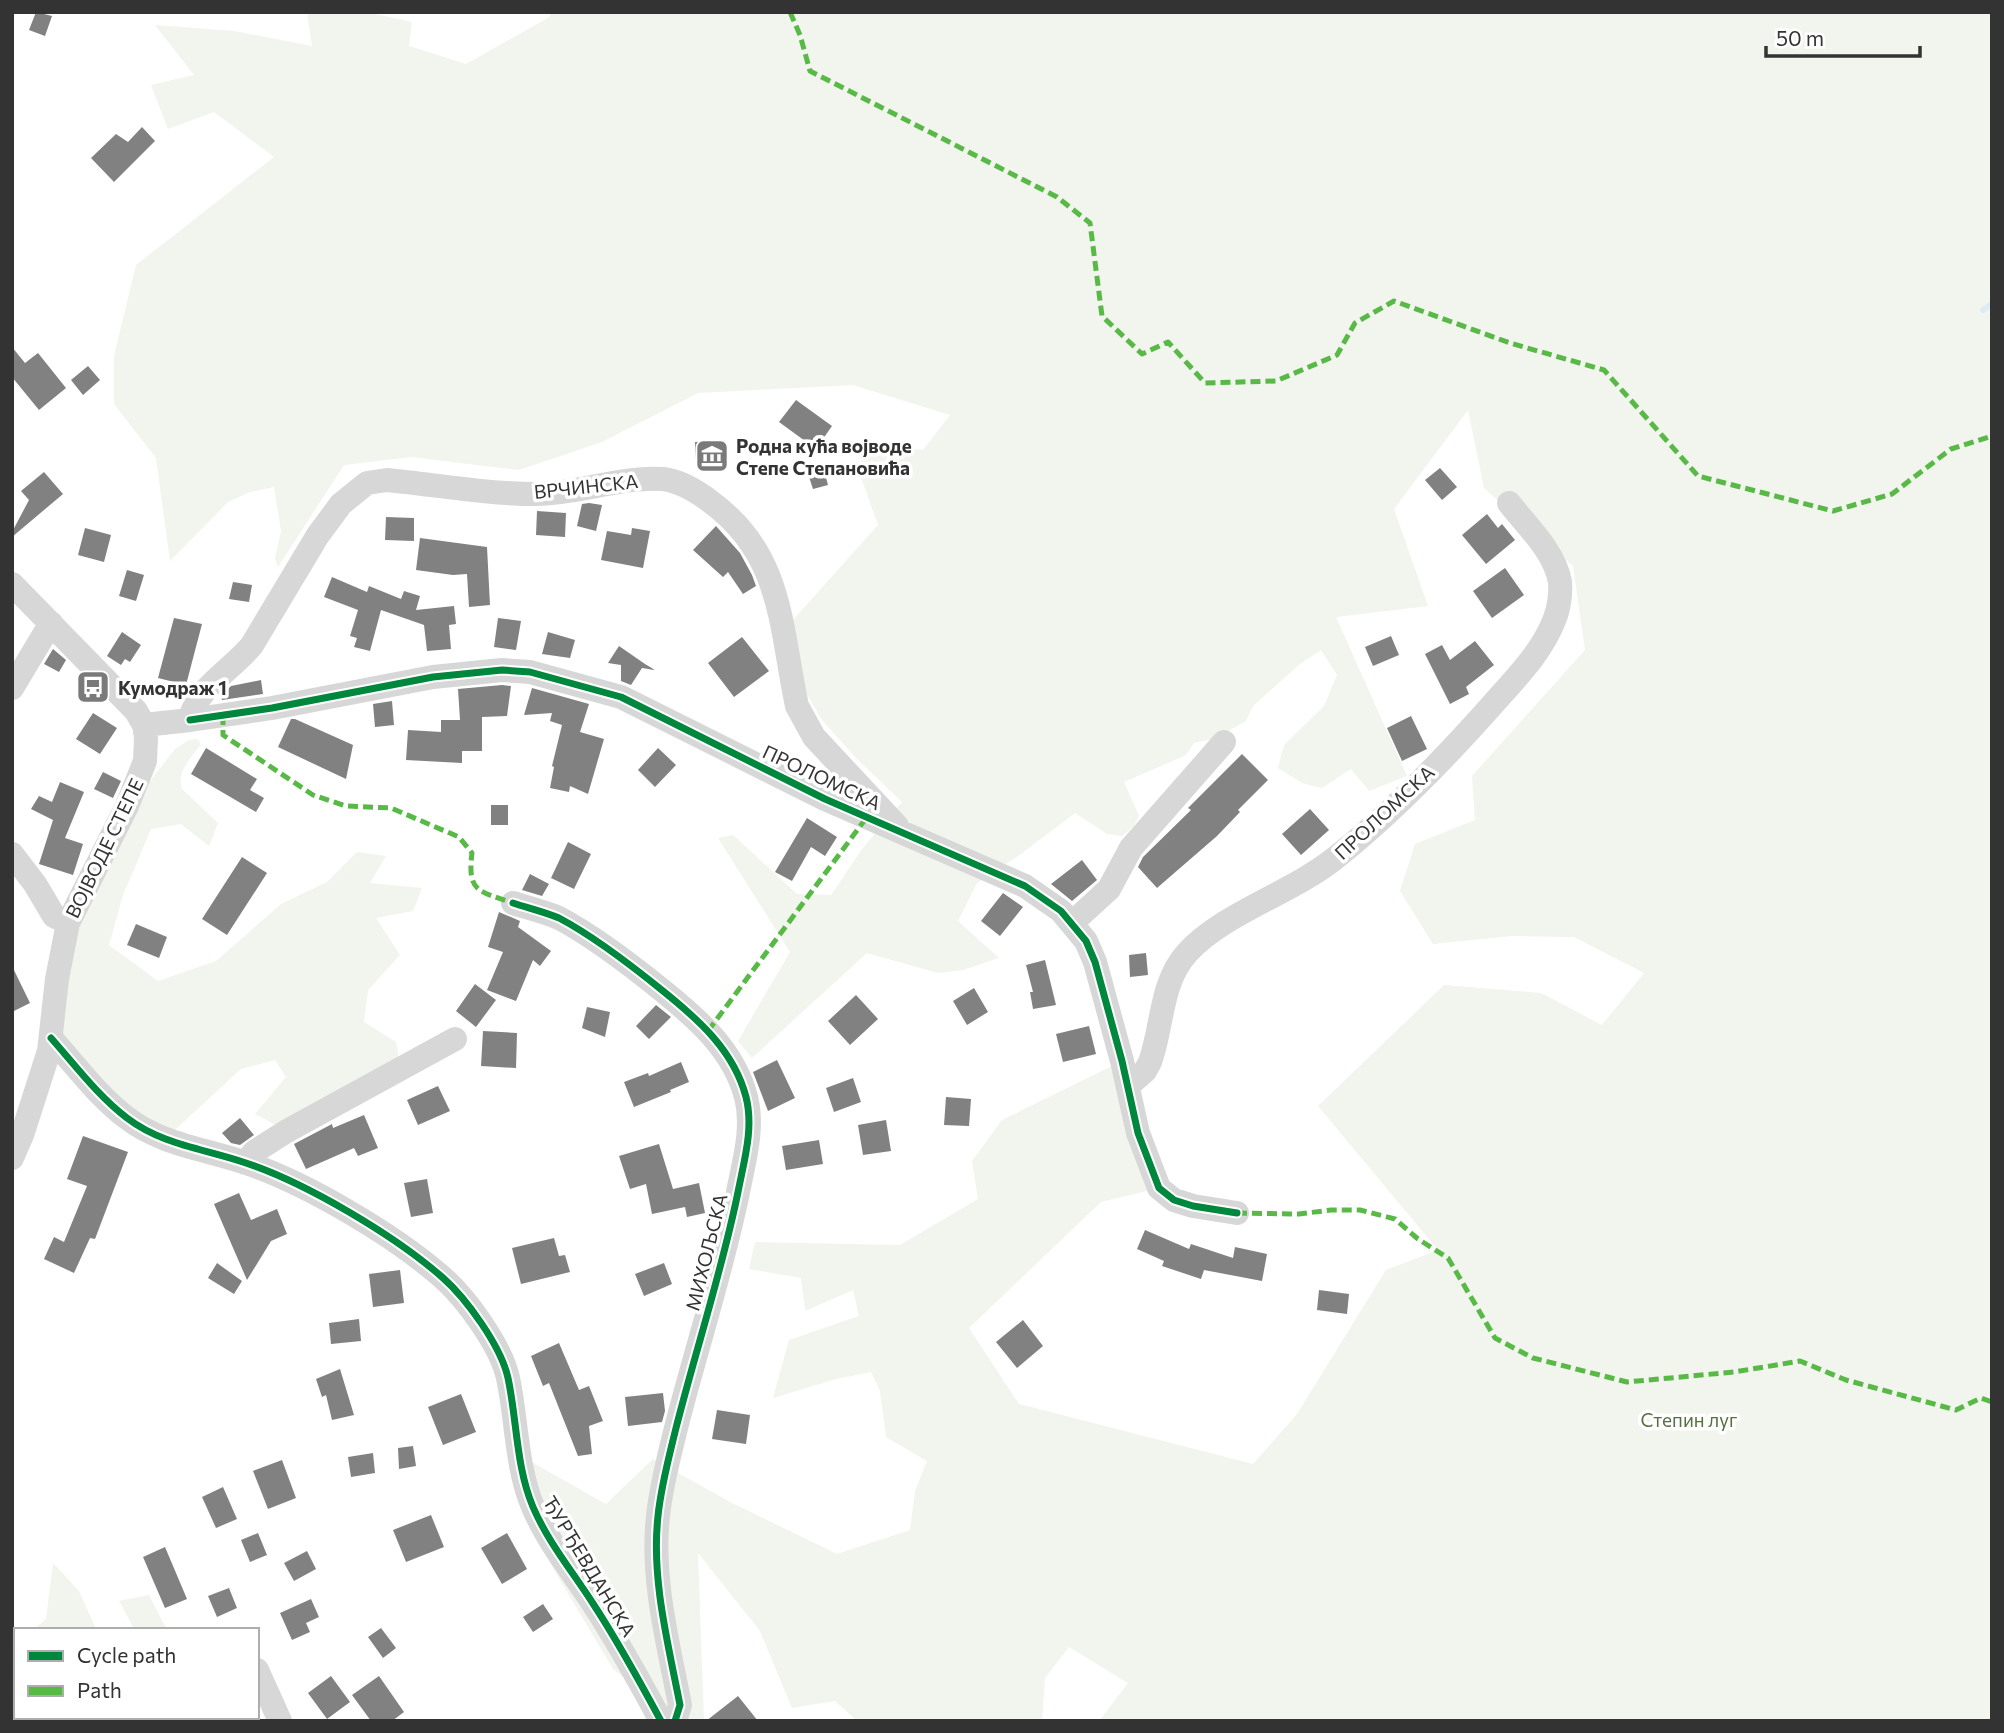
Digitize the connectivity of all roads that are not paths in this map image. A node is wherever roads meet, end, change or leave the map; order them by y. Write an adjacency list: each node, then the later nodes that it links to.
1 (1509, 503): 15 (street, ПРОЛОМСКА)
2 (12, 584): 3 (street)
3 (51, 623): 4 (street); 6 (street)
4 (12, 688)
5 (190, 720): 6 (street); 8 (street, ПРОЛОМСКА); 8 (street, ВРЧИНСКА)
6 (144, 725): 11 (street, ВОЈВОДЕ СТЕПЕ)
7 (1224, 743): 12 (street)
8 (902, 831): 12 (street, ПРОЛОМСКА)
9 (12, 854): 11 (street)
10 (513, 903): 22 (street, МИХОЉСКА)
11 (68, 923): 13 (street, ВОЈВОДЕ СТЕПЕ)
12 (1072, 923): 15 (street, ПРОЛОМСКА)
13 (51, 1038): 16 (street, ВОЈВОДЕ СТЕПЕ); 17 (street, ЂУРЂЕВДАНСКА)
14 (456, 1040): 17 (street)
15 (1129, 1085): 18 (street, ПРОЛОМСКА)
16 (12, 1158)
17 (245, 1163): 21 (street, ЂУРЂЕВДАНСКА)
18 (1237, 1213)
19 (259, 1674): 20 (street)
20 (280, 1721)
21 (662, 1721)
22 (675, 1721)

